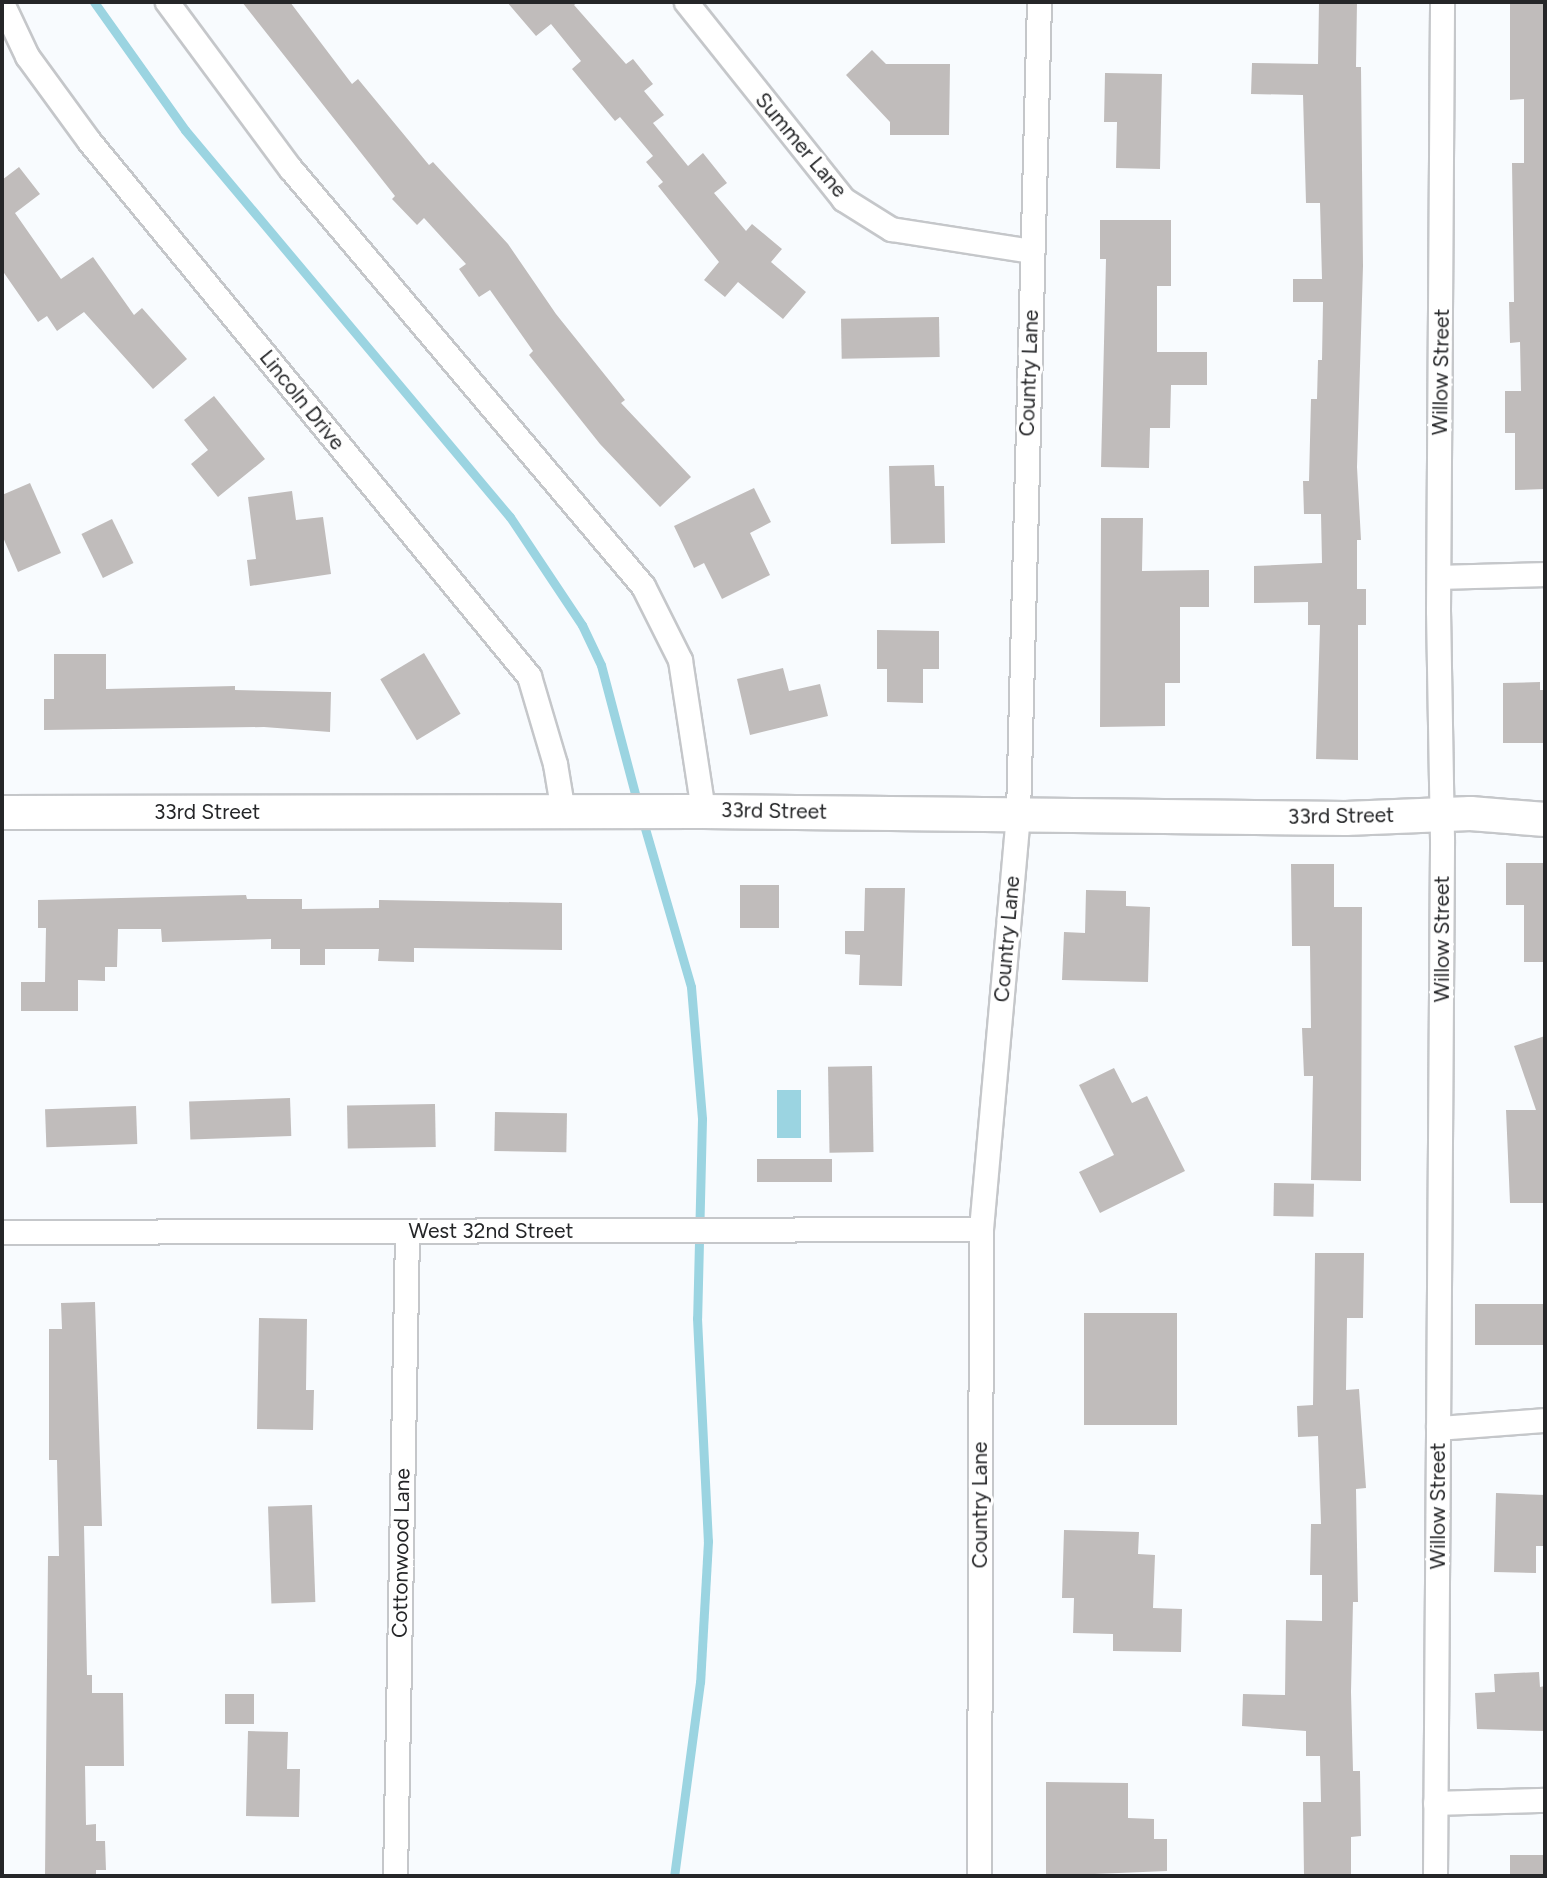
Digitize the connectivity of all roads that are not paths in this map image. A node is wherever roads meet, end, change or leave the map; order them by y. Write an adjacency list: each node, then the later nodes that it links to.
1 (167, 2): 9 (street)
2 (687, 2): 6 (street, Summer Lane)
3 (1039, 2): 6 (street, Country Lane)
4 (1442, 2): 8 (street, Willow Street)
5 (2, 3): 11 (street, Lincoln Drive)
6 (1032, 251): 12 (street, Country Lane)
7 (1545, 574): 8 (street)
8 (1439, 577): 13 (street, Willow Street)
9 (689, 811): 11 (street, 33rd Street); 12 (street, 33rd Street)
10 (2, 812): 11 (street, 33rd Street)
11 (563, 812)
12 (1018, 814): 13 (street, 33rd Street); 15 (street, Country Lane)
13 (1442, 814): 14 (street, 33rd Street); 19 (street, Willow Street)
14 (1545, 819)
15 (981, 1229): 16 (street, West 32nd Street); 23 (street, Country Lane)
16 (407, 1231): 17 (street, West 32nd Street); 22 (street, Cottonwood Lane)
17 (2, 1232)
18 (1545, 1420): 19 (street)
19 (1438, 1428): 21 (street, Willow Street)
20 (1545, 1800): 21 (street)
21 (1435, 1803): 24 (street, Willow Street)
22 (395, 1876)
23 (979, 1876)
24 (1434, 1876)

